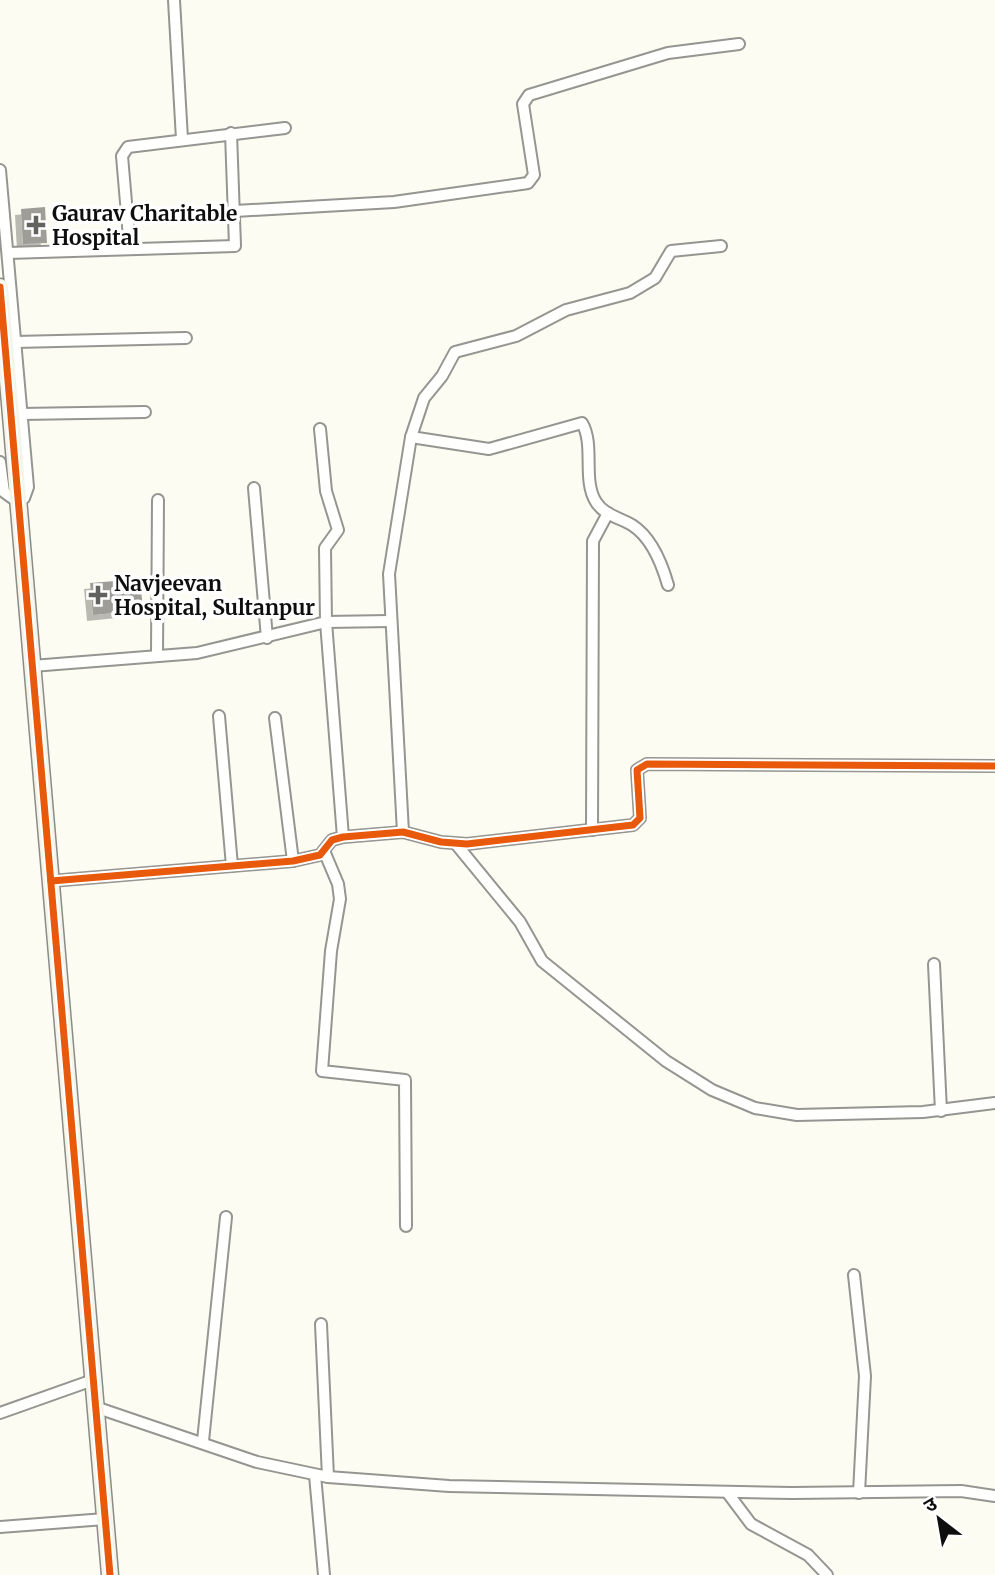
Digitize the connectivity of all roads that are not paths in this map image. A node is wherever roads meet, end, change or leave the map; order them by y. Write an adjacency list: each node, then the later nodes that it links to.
1 (174, 0): 5 (street)
2 (739, 44): 7 (street)
3 (285, 128): 4 (street)
4 (232, 133): 5 (street); 7 (street)
5 (182, 139): 9 (street)
6 (0, 170): 10 (street)
7 (235, 211): 9 (street)
8 (721, 246): 17 (street)
9 (130, 249): 10 (street)
10 (8, 253): 13 (street)
11 (0, 288): 21 (street)
12 (186, 338): 13 (street)
13 (15, 342): 15 (street)
14 (145, 412): 15 (street)
15 (21, 414): 21 (street)
16 (320, 429): 25 (street)
17 (411, 437): 22 (street); 24 (street)
18 (0, 462): 21 (street)
19 (254, 488): 26 (street)
20 (158, 500): 27 (street)
21 (18, 502): 28 (street)
22 (608, 513): 23 (street); 32 (street)
23 (668, 585)
24 (390, 621): 25 (street); 33 (street)
25 (326, 622): 26 (street); 34 (street)
26 (267, 638): 27 (street)
27 (157, 656): 28 (street)
28 (32, 666): 39 (street)
29 (219, 716): 38 (street)
30 (275, 718): 37 (street)
31 (995, 766): 32 (street)
32 (592, 830): 35 (street)
33 (403, 832): 34 (street); 35 (street)
34 (344, 837): 36 (street)
35 (456, 844): 42 (street)
36 (324, 851): 37 (street); 44 (street)
37 (293, 861): 38 (street)
38 (232, 866): 39 (street)
39 (51, 881): 47 (street)
40 (934, 964): 42 (street)
41 (995, 1103): 42 (street)
42 (941, 1111)
43 (226, 1217): 50 (street)
44 (406, 1226)
45 (854, 1275): 54 (street)
46 (321, 1324): 52 (street)
47 (93, 1380): 48 (street); 49 (street)
48 (95, 1407): 50 (street); 56 (street)
49 (0, 1413)
50 (203, 1441): 51 (street)
51 (315, 1475): 52 (street); 59 (street)
52 (328, 1477): 53 (street)
53 (727, 1492): 54 (street); 60 (street)
54 (859, 1493): 55 (street)
55 (995, 1496)
56 (105, 1519): 57 (street); 58 (street)
57 (0, 1527)
58 (110, 1575)
59 (324, 1575)
60 (827, 1575)

